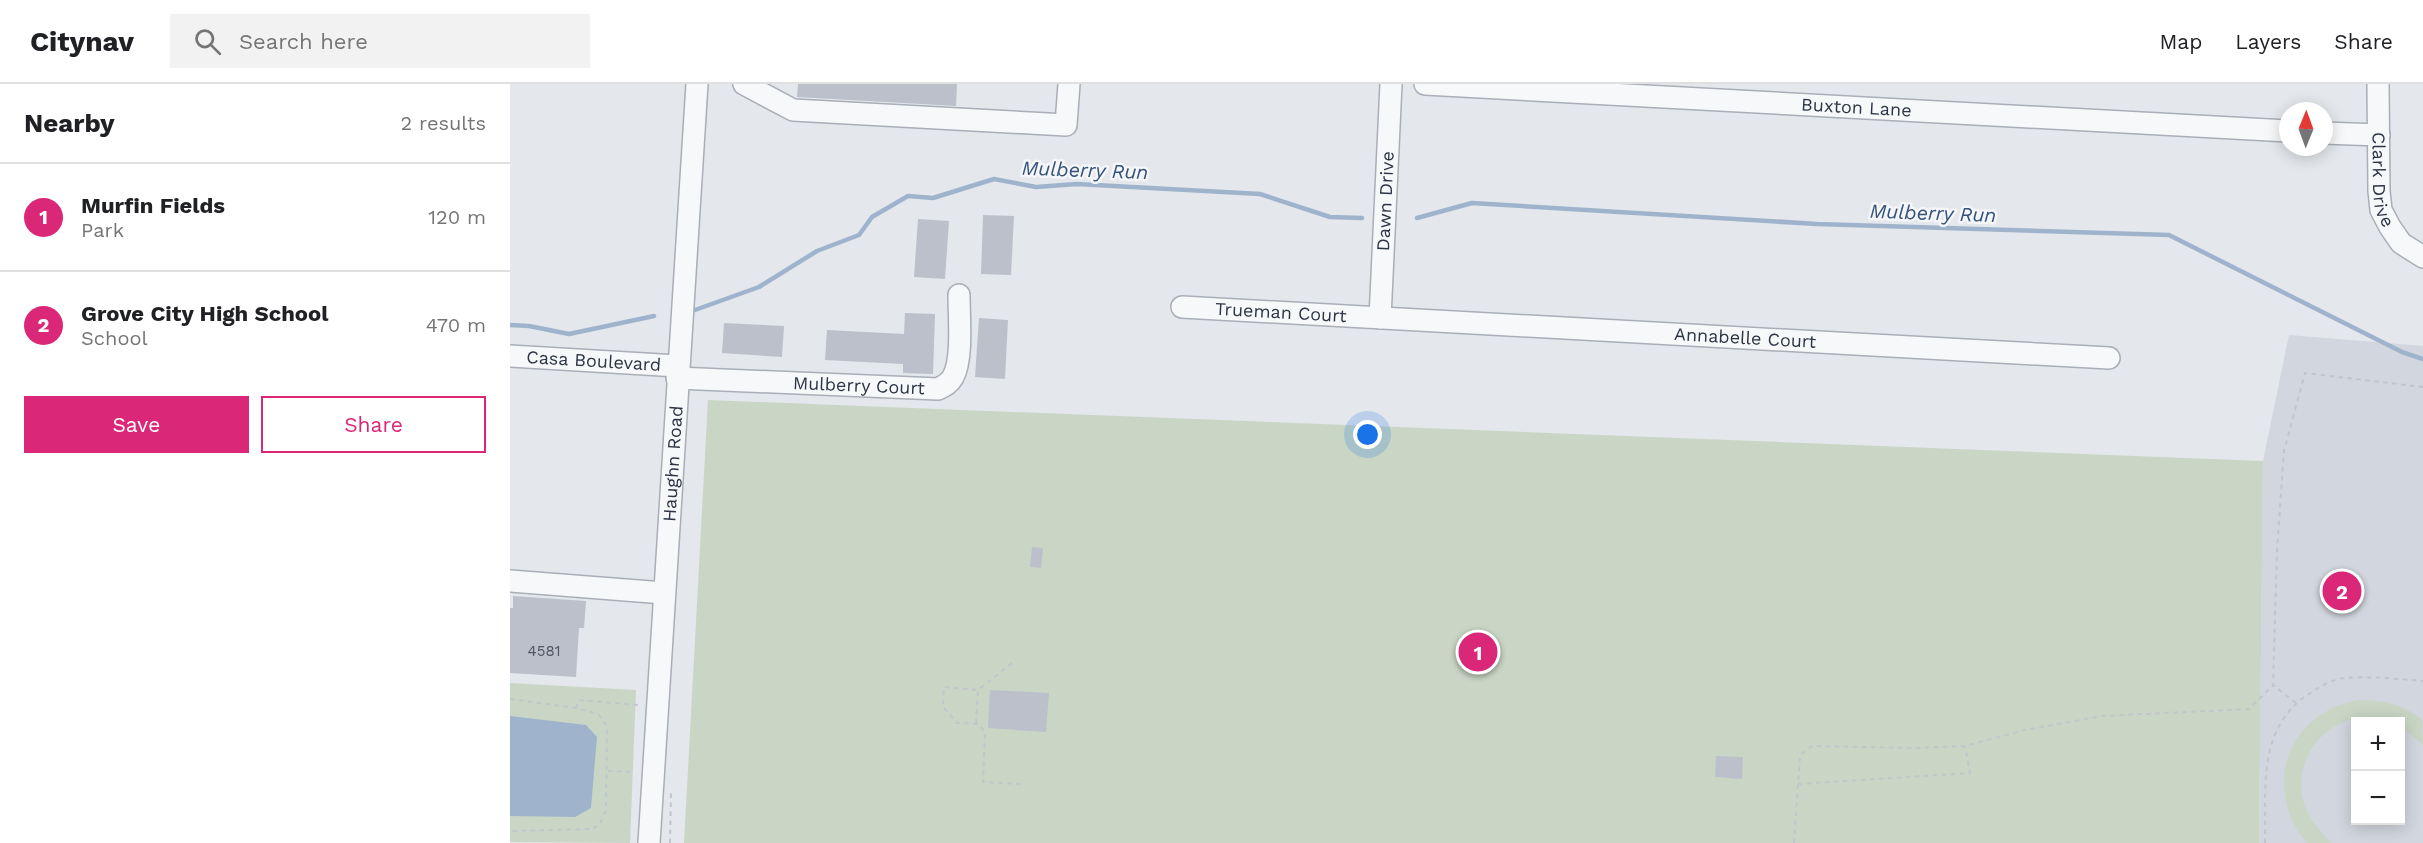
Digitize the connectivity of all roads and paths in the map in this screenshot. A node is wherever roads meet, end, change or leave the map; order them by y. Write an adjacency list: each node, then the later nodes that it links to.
1 (696, 84): 17 (street, Haughn Road)
2 (744, 84): 7 (street)
3 (1069, 84): 7 (street)
4 (1391, 84): 14 (street, Dawn Drive)
5 (1425, 84): 8 (street, Buxton Lane)
6 (2378, 84): 10 (street, Clark Drive)
7 (780, 93)
8 (2279, 131)
9 (2333, 133): 10 (street)
10 (2379, 135): 11 (street, Clark Drive)
11 (2423, 257)
12 (959, 295): 17 (street, Mulberry Court)
13 (1182, 307): 14 (street, Trueman Court)
14 (1380, 318): 16 (street, Annabelle Court)
15 (510, 356): 17 (street, Casa Boulevard)
16 (2109, 358)
17 (678, 372): 20 (street, Haughn Road)
18 (2423, 387): 23 (path)
19 (510, 581): 20 (street)
20 (664, 592): 32 (street, Haughn Road)
21 (1012, 663): 24 (path)
22 (2423, 681): 26 (path)
23 (2273, 685): 26 (path); 30 (path)
24 (978, 690): 29 (path); 29 (path)
25 (510, 699): 28 (path)
26 (2296, 703): 38 (path)
27 (639, 705): 28 (path)
28 (576, 708): 31 (path)
29 (976, 724): 33 (path)
30 (1965, 746): 34 (path); 34 (path)
31 (608, 771): 32 (path); 35 (path)
32 (653, 773): 36 (street, Haughn Road)
33 (1023, 784)
34 (1798, 784): 37 (path)
35 (510, 831)
36 (649, 843)
37 (1794, 843)
38 (2265, 843)

